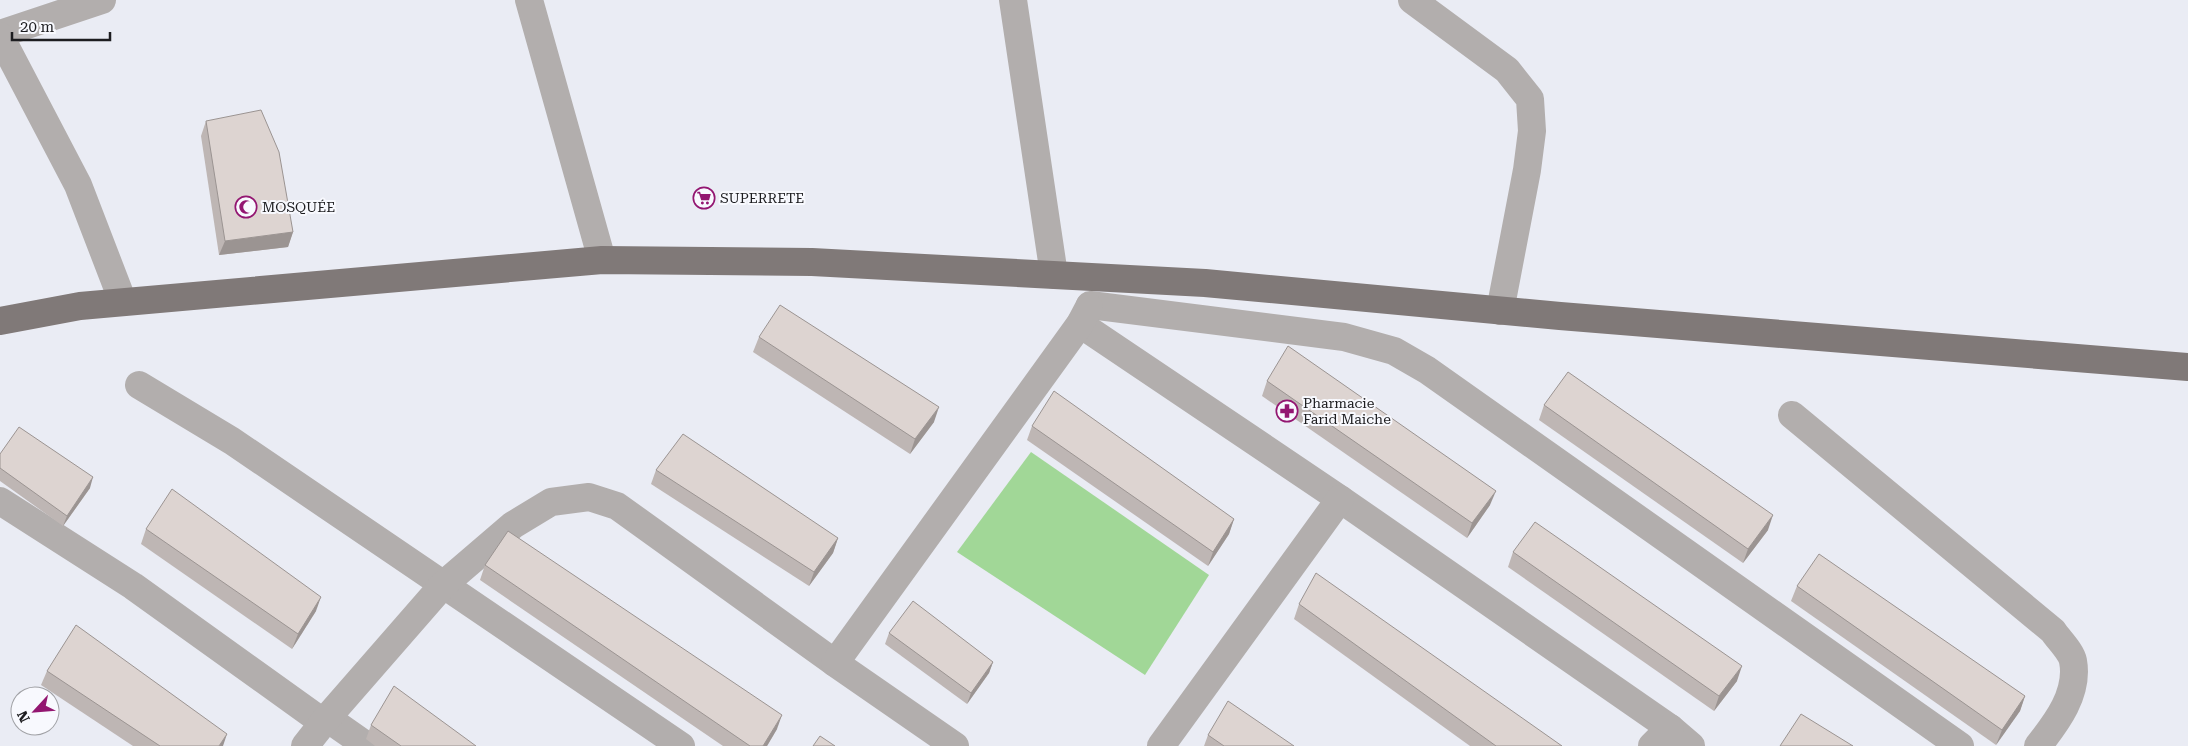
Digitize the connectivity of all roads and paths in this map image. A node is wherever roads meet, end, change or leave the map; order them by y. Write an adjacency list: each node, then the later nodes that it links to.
1 (102, 0): 5 (street)
2 (529, 0): 6 (street)
3 (1013, 0): 7 (street)
4 (1412, 0): 10 (street)
5 (0, 35): 9 (street)
6 (602, 260): 7 (main road); 9 (main road)
7 (1054, 275): 8 (main road)
8 (1102, 278): 10 (main road); 11 (street)
9 (123, 302): 12 (main road)
10 (1500, 311): 13 (main road)
11 (1085, 314): 16 (street); 19 (street); 28 (street)
12 (0, 321)
13 (2188, 367)
14 (139, 385): 18 (street)
15 (1792, 416): 29 (street)
16 (1340, 499): 21 (street); 26 (street)
17 (0, 501): 20 (street)
18 (443, 584): 19 (street); 20 (street); 24 (street)
19 (835, 663): 25 (street)
20 (326, 720): 22 (street); 23 (street)
21 (1661, 737): 27 (street)
22 (306, 746)
23 (367, 746)
24 (681, 746)
25 (955, 746)
26 (1161, 746)
27 (1691, 746)
28 (1960, 746)
29 (2038, 746)

